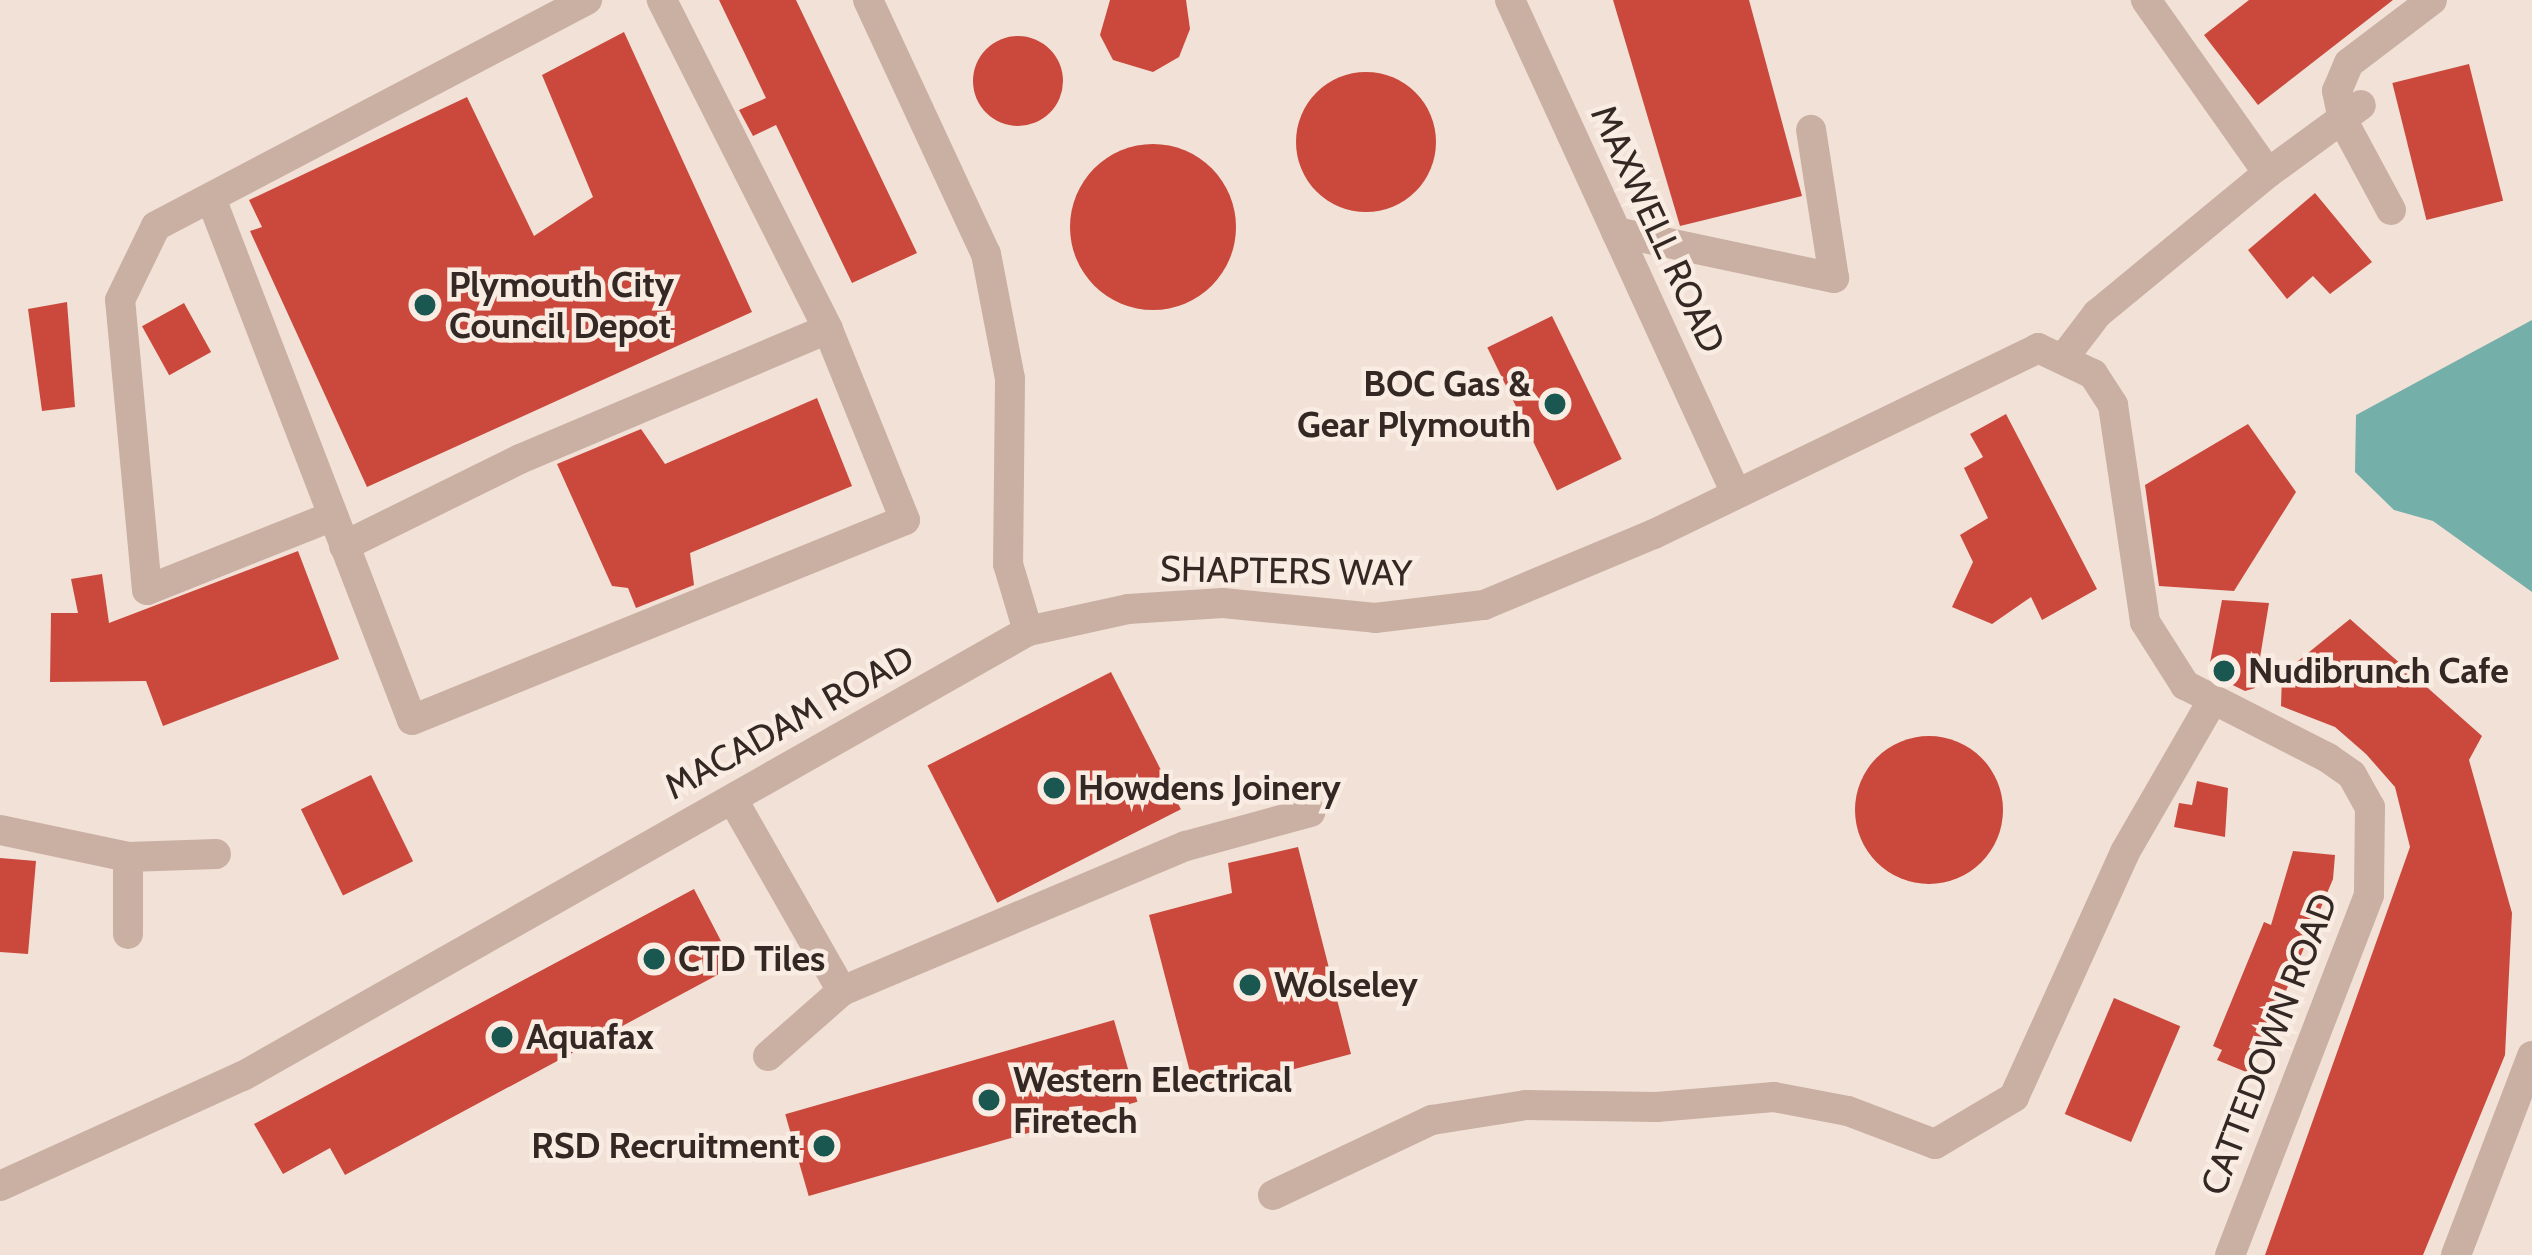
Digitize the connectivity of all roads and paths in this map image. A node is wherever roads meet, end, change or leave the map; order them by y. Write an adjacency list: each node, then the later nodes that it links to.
1 (587, 0): 10 (street)
2 (662, 0): 13 (street)
3 (868, 0): 18 (street)
4 (1510, 0): 12 (street, MAXWELL ROAD)
5 (2146, 0): 9 (street)
6 (2432, 0): 7 (street)
7 (2344, 121): 9 (street); 11 (street)
8 (1810, 130): 12 (street)
9 (2268, 173): 14 (street)
10 (212, 201): 16 (street); 16 (street)
11 (2391, 210)
12 (1616, 232): 15 (street, MAXWELL ROAD)
13 (828, 329): 17 (street); 17 (street)
14 (2065, 356): 15 (street); 19 (street, CATTEDOWN ROAD)
15 (1736, 491): 18 (street, SHAPTERS WAY)
16 (333, 516): 17 (street)
17 (344, 546)
18 (1028, 631): 20 (street, MACADAM ROAD)
19 (2211, 703): 30 (street); 31 (street, CATTEDOWN ROAD)
20 (733, 800): 26 (street); 29 (street, MACADAM ROAD)
21 (1310, 812): 26 (street)
22 (13, 832): 24 (street)
23 (216, 854): 24 (street)
24 (128, 857): 25 (street)
25 (128, 934)
26 (842, 991): 27 (street)
27 (768, 1056)
28 (2532, 1056): 32 (street)
29 (0, 1186)
30 (1273, 1195)
31 (2230, 1255)
32 (2456, 1255)

